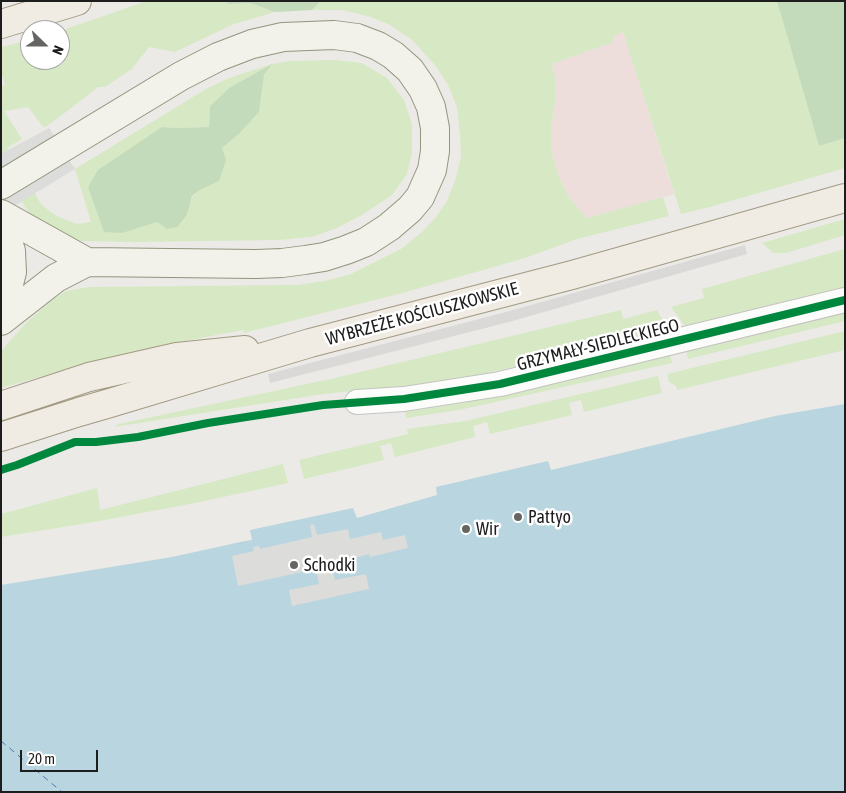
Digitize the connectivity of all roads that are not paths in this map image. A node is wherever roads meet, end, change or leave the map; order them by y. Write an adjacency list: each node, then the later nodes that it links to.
1 (77, 1): 2 (main road)
2 (1, 24)
3 (1, 185): 7 (main road)
4 (845, 198): 11 (main road, WYBRZEŻE KOŚCIUSZKOWSKIE)
5 (1, 214): 7 (main road)
6 (1, 221): 9 (main road)
7 (87, 262): 10 (main road)
8 (845, 300): 12 (street, GRZYMAŁY-SIEDLECKIEGO)
9 (1, 315)
10 (1, 321)
11 (310, 344): 13 (main road); 14 (main road, WYBRZEŻE KOŚCIUSZKOWSKIE)
12 (356, 402)
13 (1, 406)
14 (1, 437)

